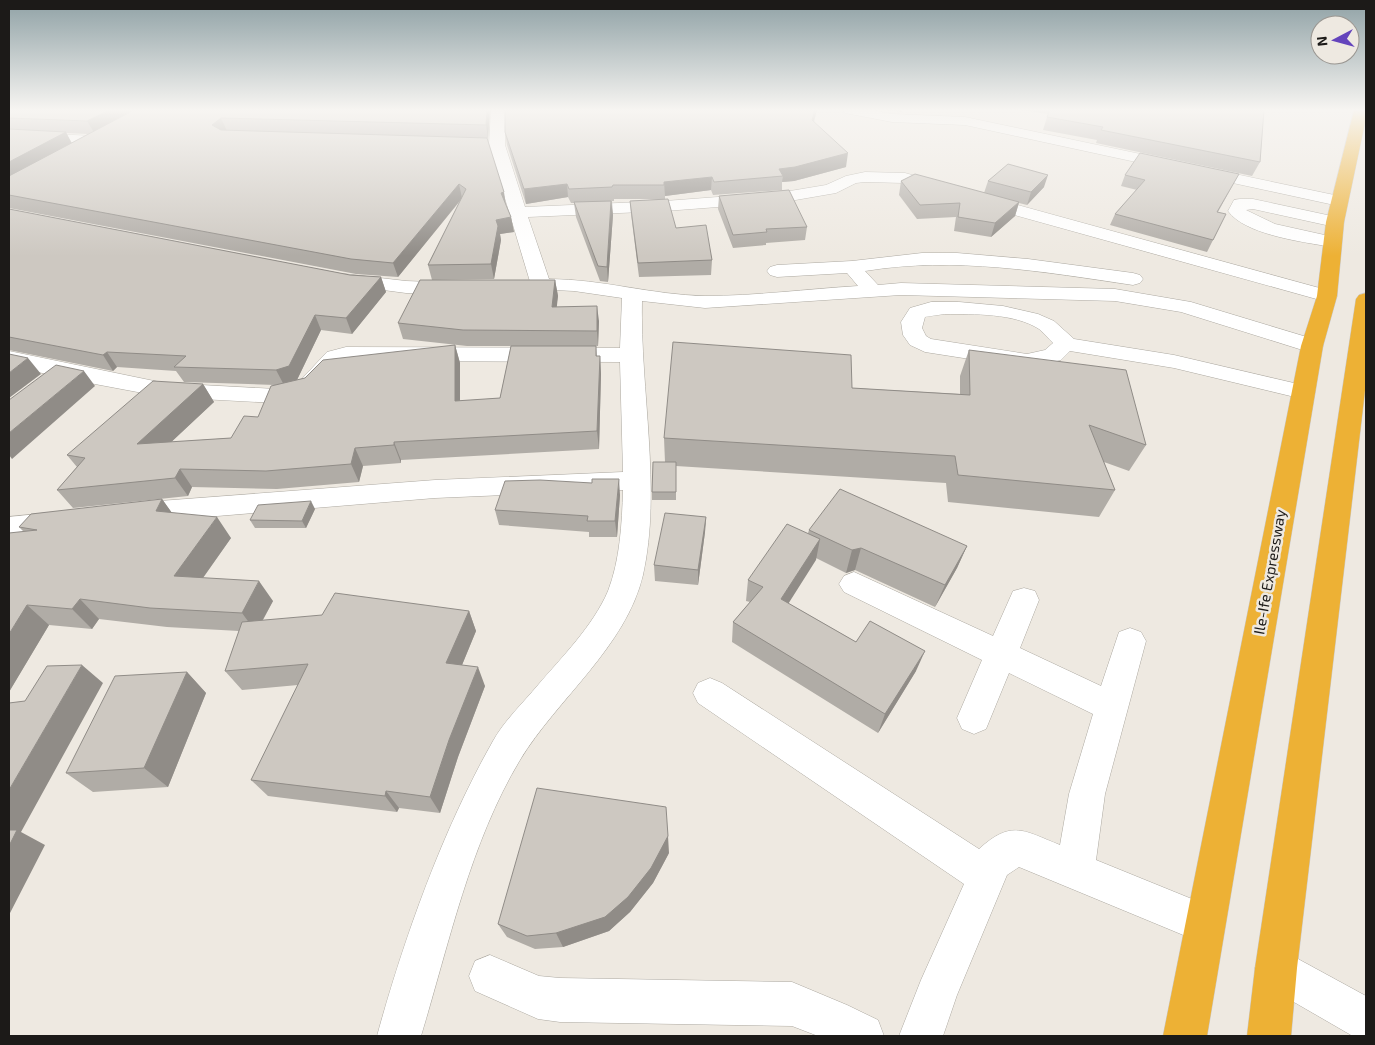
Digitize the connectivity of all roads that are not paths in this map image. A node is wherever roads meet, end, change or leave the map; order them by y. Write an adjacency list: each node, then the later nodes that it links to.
1 (494, 159): 4 (street)
2 (1118, 159): 5 (street)
3 (1350, 159): 5 (highway, Ile-Ife Expressway)
4 (518, 212): 12 (street); 13 (street)
5 (1335, 222): 13 (highway, Ile-Ife Expressway)
6 (852, 267): 7 (street); 9 (street); 11 (street)
7 (778, 271)
8 (330, 277): 10 (street)
9 (1133, 280)
10 (474, 288)
11 (871, 289): 12 (street); 17 (street)
12 (632, 294): 18 (street)
13 (1327, 296): 17 (highway, Ile-Ife Expressway)
14 (1366, 299): 15 (highway)
15 (1364, 340): 35 (highway)
16 (1066, 343): 16 (street); 22 (street)
17 (1312, 346): 22 (highway, Ile-Ife Expressway)
18 (631, 355): 20 (street); 23 (street)
19 (9, 358): 20 (street)
20 (63, 371): 21 (street)
21 (40, 389)
22 (1303, 392): 34 (highway, Ile-Ife Expressway)
23 (638, 480): 24 (street); 39 (street)
24 (9, 527)
25 (854, 584): 28 (street)
26 (1024, 600): 28 (street)
27 (1130, 641): 30 (street)
28 (1002, 655): 30 (street); 31 (street)
29 (710, 693): 33 (street)
30 (1112, 707): 32 (street)
31 (974, 718)
32 (1075, 869): 33 (street); 34 (street)
33 (988, 877): 41 (street)
34 (1205, 924): 42 (highway, Ile-Ife Expressway)
35 (1276, 968): 37 (street); 38 (highway)
36 (490, 976): 40 (street)
37 (1366, 1020)
38 (1271, 1035)
39 (399, 1036)
40 (862, 1036)
41 (921, 1036)
42 (1185, 1036)

